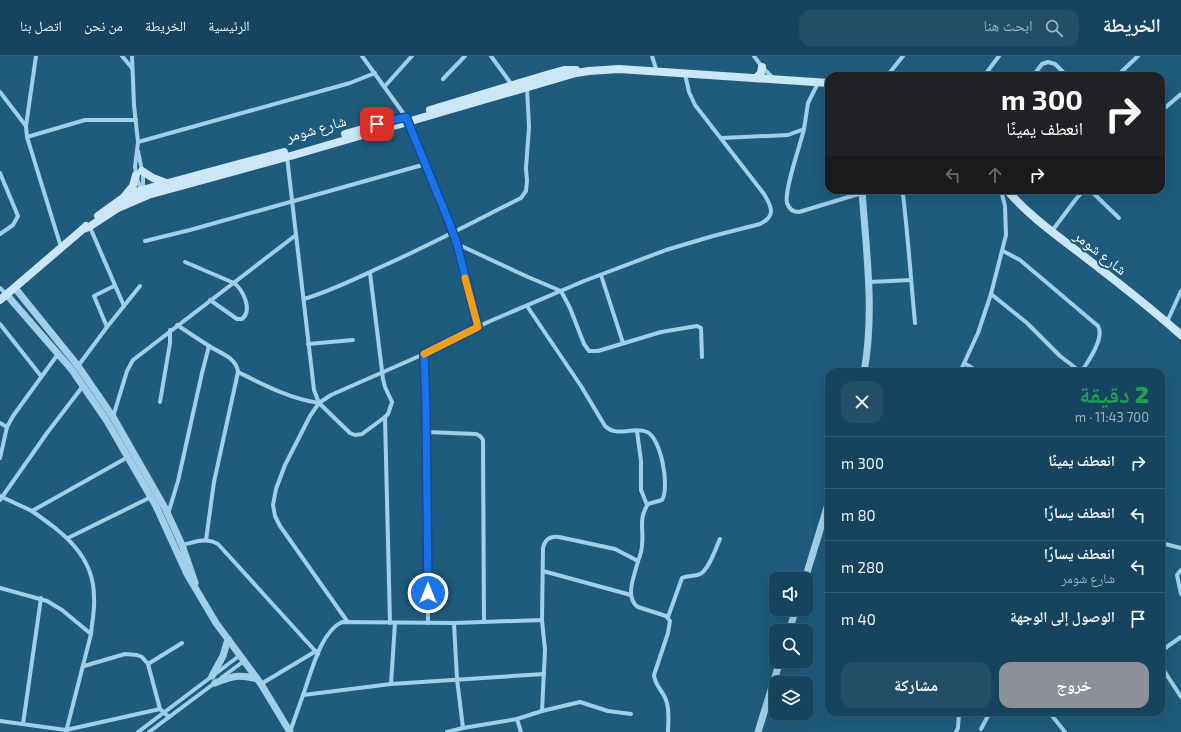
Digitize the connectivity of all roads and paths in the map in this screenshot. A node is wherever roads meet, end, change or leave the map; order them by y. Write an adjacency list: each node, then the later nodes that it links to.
1 (36, 56): 37 (street)
2 (122, 56): 14 (street)
3 (132, 56): 14 (street)
4 (362, 56): 22 (street)
5 (412, 56): 29 (street)
6 (466, 56): 25 (street)
7 (491, 56): 30 (street)
8 (652, 56): 16 (street)
9 (754, 56): 13 (street)
10 (903, 56): 17 (street)
11 (999, 56): 18 (street)
12 (1138, 56): 21 (street)
13 (762, 67): 24 (main road); 26 (street)
14 (132, 68): 36 (street)
15 (589, 71): 16 (main road, شارع شومر); 30 (main road, شارع شومر); 31 (main road, شارع شومر)
16 (657, 72): 23 (main road, شارع شومر)
17 (890, 72)
18 (987, 72)
19 (1036, 72): 20 (street)
20 (1063, 72)
21 (1121, 72)
22 (374, 73): 29 (street); 41 (street)
23 (685, 74): 24 (main road, شارع شومر); 40 (street)
24 (756, 78): 26 (main road, شارع شومر)
25 (443, 79)
26 (775, 80): 27 (main road, شارع شومر)
27 (818, 83): 28 (main road, شارع شومر); 38 (street)
28 (825, 83)
29 (385, 86): 35 (street)
30 (513, 88): 31 (main road, شارع شومر); 35 (main road, شارع شومر)
31 (527, 88): 61 (street)
32 (1181, 94): 34 (street)
33 (1, 96): 37 (street)
34 (1166, 108)
35 (407, 119): 43 (main road, شارع شومر); 44 (street); 47 (main road, شارع شومر)
36 (136, 120): 39 (street); 41 (street)
37 (26, 126): 39 (street)
38 (804, 129): 40 (street); 49 (street)
39 (27, 137): 66 (street)
40 (722, 138): 70 (street)
41 (138, 142): 42 (street)
42 (138, 151): 46 (street); 46 (street)
43 (287, 157): 48 (main road, شارع شومر); 57 (street)
44 (426, 164): 57 (street); 61 (street)
45 (0, 173): 62 (street)
46 (139, 173): 47 (main road); 48 (street); 48 (street); 56 (main road)
47 (166, 183): 48 (main road, شارع شومر)
48 (145, 193): 56 (main road, شارع شومر); 59 (main road, شارع شومر)
49 (853, 194)
50 (862, 194): 72 (street)
51 (903, 194): 71 (street)
52 (1002, 194): 67 (street)
53 (1013, 194): 60 (main road, شارع شومر)
54 (1080, 194): 60 (street)
55 (1094, 194): 58 (street)
56 (123, 198): 59 (main road, شارع شومر)
57 (291, 201): 63 (street); 64 (street)
58 (1119, 218)
59 (87, 226): 66 (main road, شارع شومر); 74 (street)
60 (1052, 232): 86 (main road, شارع شومر)
61 (453, 233): 65 (street); 69 (street)
62 (0, 234)
63 (296, 235): 73 (street); 82 (street)
64 (145, 241)
65 (457, 244): 78 (street); 91 (street)
66 (61, 248): 77 (main road, شارع شومر)
67 (1003, 251): 80 (street); 107 (street)
68 (185, 262): 73 (street)
69 (370, 273): 82 (street); 109 (street)
70 (601, 274): 78 (street); 95 (street)
71 (911, 280): 72 (street); 87 (street)
72 (869, 282): 103 (street)
73 (234, 283): 83 (street); 83 (street)
74 (114, 286): 84 (street); 90 (street)
75 (140, 286): 84 (street)
76 (0, 288): 81 (street)
77 (15, 288): 81 (main road, شارع شومر); 102 (street)
78 (561, 291): 85 (street); 95 (street)
79 (1181, 291): 86 (street)
80 (992, 294): 101 (street); 106 (street)
81 (3, 297): 98 (street)
82 (304, 299): 96 (street)
83 (210, 300): 89 (street)
84 (124, 306): 90 (street)
85 (527, 306): 91 (street); 118 (street)
86 (1167, 322): 93 (main road, شارع شومر)
87 (915, 323)
88 (0, 324): 110 (street)
89 (177, 325): 92 (street); 97 (street)
90 (107, 327): 102 (street)
91 (478, 327): 99 (street)
92 (170, 330): 112 (street); 114 (street)
93 (1181, 335)
94 (353, 340): 96 (street)
95 (623, 343): 100 (street)
96 (308, 344): 113 (street)
97 (209, 346): 108 (street); 126 (street)
98 (58, 354): 110 (street); 111 (street)
99 (424, 354): 109 (street); 119 (street)
100 (702, 357)
101 (964, 363): 104 (street); 105 (street)
102 (78, 366): 114 (street)
103 (864, 368)
104 (962, 368)
105 (972, 368)
106 (1076, 368)
107 (1084, 368)
108 (238, 372): 113 (street); 131 (street)
109 (383, 372): 113 (street); 115 (street)
110 (41, 376): 117 (street)
111 (83, 386): 120 (street); 123 (street)
112 (160, 402)
113 (319, 403): 115 (street); 146 (street)
114 (113, 417): 126 (street)
115 (386, 417): 148 (street)
116 (0, 423): 117 (street)
117 (7, 427): 121 (street)
118 (637, 431): 124 (street); 124 (street)
119 (426, 432): 147 (street); 150 (street)
120 (128, 457): 122 (street); 125 (street)
121 (0, 458)
122 (151, 497): 128 (street); 129 (street)
123 (1, 498): 125 (street)
124 (647, 505): 135 (street)
125 (32, 511): 129 (street)
126 (168, 514): 128 (street); 133 (street)
127 (825, 514): 138 (street)
128 (164, 521): 140 (street)
129 (68, 538): 152 (street)
130 (720, 539): 144 (street)
131 (206, 540): 133 (street); 157 (street)
132 (1165, 544): 134 (street)
133 (182, 545): 140 (street)
134 (1181, 548)
135 (638, 562): 137 (street); 142 (street)
136 (1181, 570): 141 (street)
137 (543, 571): 142 (street); 145 (street)
138 (807, 572)
139 (0, 588): 143 (street)
140 (197, 590): 154 (street)
141 (1181, 594)
142 (631, 595): 144 (street)
143 (41, 598): 152 (street); 180 (street)
144 (668, 618): 190 (street)
145 (542, 620): 147 (street); 163 (street)
146 (347, 621): 148 (street); 157 (street)
147 (484, 622): 151 (street)
148 (390, 623): 149 (street)
149 (395, 623): 150 (street); 167 (street)
150 (428, 623): 151 (street)
151 (454, 623): 164 (street)
152 (91, 634): 160 (street)
153 (1181, 637): 156 (street)
154 (228, 639): 158 (street); 165 (street)
155 (182, 643): 159 (street)
156 (1165, 648)
157 (317, 653): 166 (street); 168 (street)
158 (242, 658): 165 (street); 165 (street); 166 (street)
159 (148, 664): 160 (street); 170 (street)
160 (84, 666): 183 (street)
161 (778, 668): 191 (street)
162 (1165, 672): 169 (street)
163 (544, 674): 164 (street); 171 (street)
164 (457, 679): 167 (street); 181 (street)
165 (214, 680): 166 (street); 172 (street); 177 (street)
166 (259, 682): 187 (street)
167 (391, 684): 168 (street)
168 (303, 695): 187 (street)
169 (1181, 697)
170 (160, 709): 172 (street); 183 (street)
171 (542, 711): 173 (street); 178 (street)
172 (164, 712): 177 (street); 185 (street)
173 (631, 714)
174 (958, 716): 192 (street)
175 (988, 716): 182 (street)
176 (1052, 716): 193 (street)
177 (169, 717): 186 (street)
178 (517, 719): 181 (street); 189 (street)
179 (0, 721): 180 (street)
180 (23, 724): 183 (street)
181 (462, 728): 184 (street)
182 (981, 729)
183 (66, 731)
184 (453, 731): 188 (street)
185 (138, 732)
186 (148, 732)
187 (290, 732)
188 (447, 732)
189 (521, 732)
190 (668, 732)
191 (758, 732)
192 (956, 732)
193 (1065, 732)

